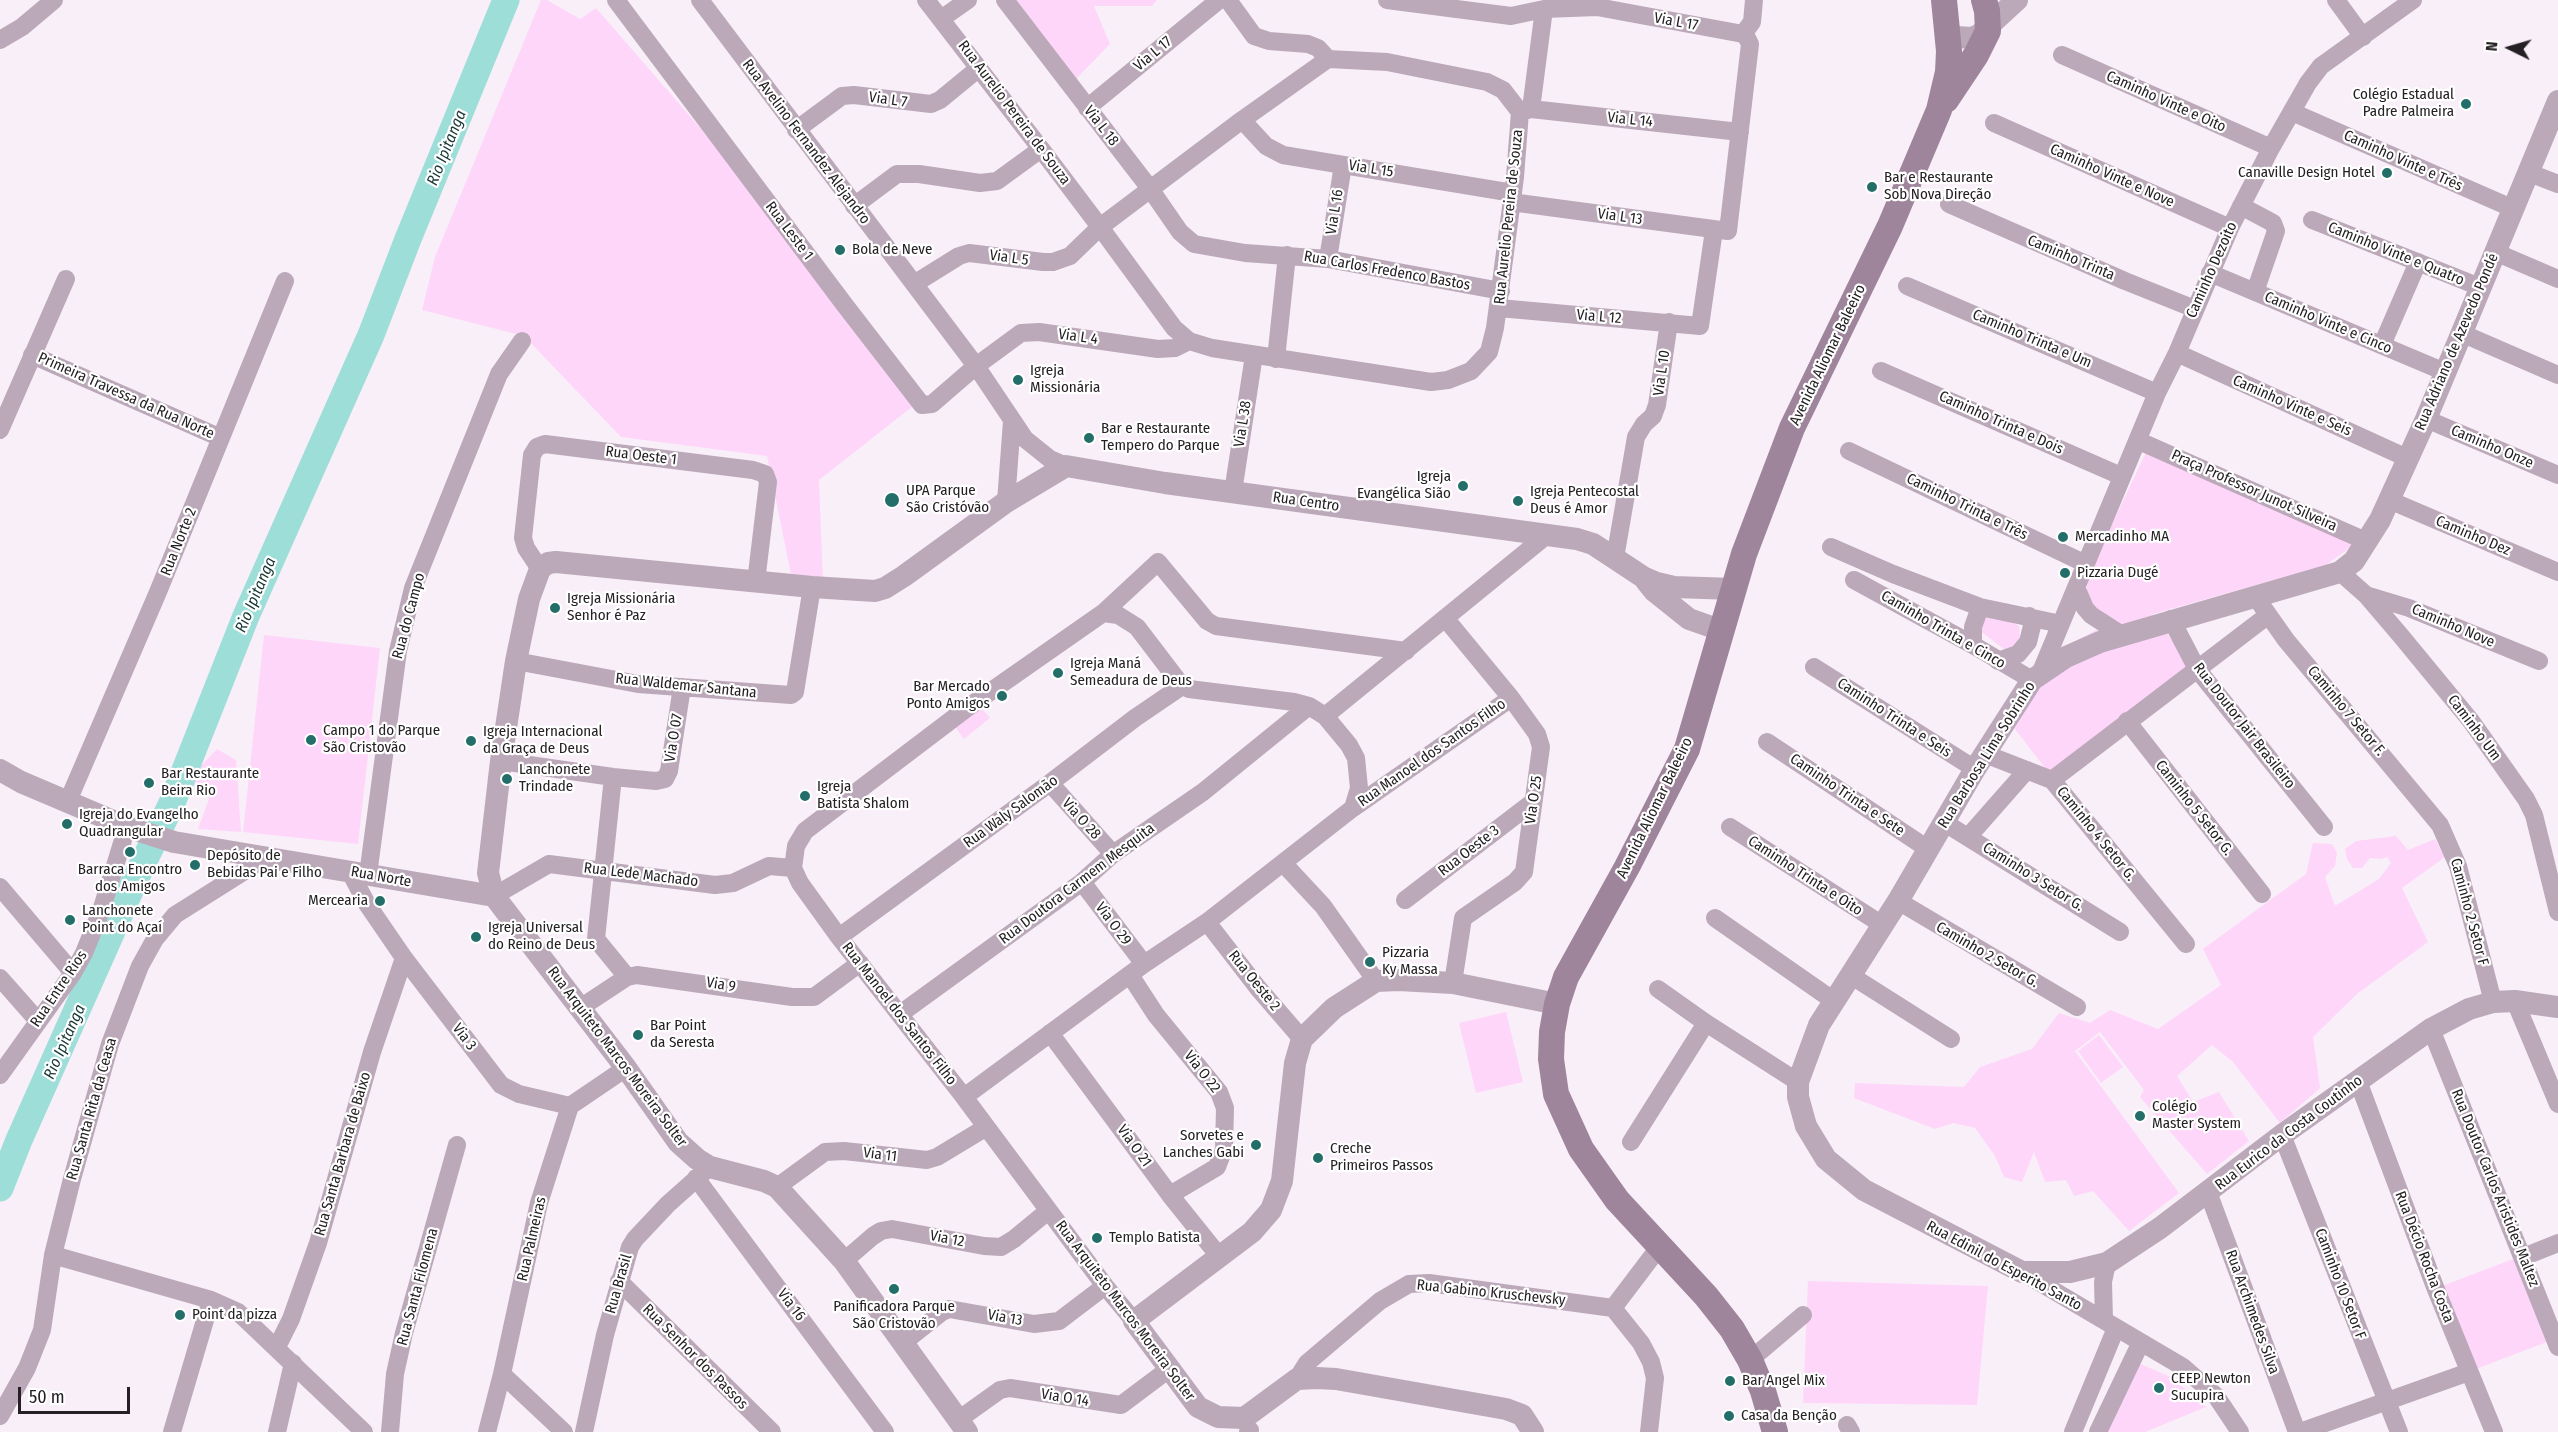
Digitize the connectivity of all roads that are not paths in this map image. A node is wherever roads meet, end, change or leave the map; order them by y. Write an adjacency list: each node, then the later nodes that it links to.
1 (54, 0): 23 (street)
2 (616, 0): 75 (street, Rua Leste 1)
3 (700, 0): 34 (street, Rua Avelino Fernandez Alejandro)
4 (926, 0): 18 (street, Rua Aurelio Pereira de Souza)
5 (968, 0): 18 (street)
6 (1005, 0): 28 (street, Via L 18)
7 (1219, 0): 28 (street, Via L 17)
8 (1227, 0): 25 (street)
9 (1387, 0): 17 (street, Via L 17)
10 (1754, 0): 22 (street)
11 (1984, 0): 19 (main road)
12 (2017, 0): 19 (street)
13 (2336, 0): 21 (street)
14 (2413, 0): 21 (street, Caminho Dezoito)
15 (1946, 2): 20 (main road, Avenida Aliomar Baleeiro)
16 (1601, 4): 17 (street, Via L 17); 22 (street, Via L 17)
17 (1544, 9): 30 (street)
18 (941, 19): 26 (street, Rua Aurelio Pereira de Souza)
19 (1989, 25): 20 (street); 29 (main road, Avenida Aliomar Baleeiro)
20 (1947, 31): 29 (main road, Avenida Aliomar Baleeiro)
21 (2363, 37): 31 (street, Caminho Dezoito)
22 (1747, 39): 35 (street)
23 (0, 40)
24 (2062, 55): 36 (street, Caminho Vinte e Oito)
25 (1328, 59): 30 (street, Rua Aurelio Pereira de Souza); 32 (street)
26 (979, 68): 34 (street, Via L 7); 37 (street, Rua Aurelio Pereira de Souza)
27 (2558, 101): 39 (street, Rua Adriano de Azevedo Pondé)
28 (1088, 108): 41 (street, Via L 18)
29 (1939, 110): 105 (main road, Avenida Aliomar Baleeiro)
30 (1526, 111): 35 (street, Via L 14); 42 (street, Rua Aurelio Pereira de Souza)
31 (2292, 112): 36 (street, Caminho Dezoito); 46 (street, Caminho Vinte e Três)
32 (1242, 120): 38 (street, Via L 15); 41 (street)
33 (1995, 123): 49 (street, Caminho Vinte e Nove)
34 (796, 130): 44 (street, Rua Avelino Fernandez Alejandro)
35 (1740, 132): 50 (street)
36 (2271, 148): 45 (street, Caminho Dezoito)
37 (1041, 149): 44 (street); 48 (street, Rua Aurelio Pereira de Souza)
38 (1343, 165): 42 (street, Via L 15); 54 (street, Via L 16)
39 (2527, 172): 40 (street); 46 (street, Rua Adriano de Azevedo Pondé)
40 (2558, 184)
41 (1151, 190): 48 (street); 51 (street, Via L 18)
42 (1512, 198): 50 (street, Via L 13); 64 (street, Rua Aurelio Pereira de Souza)
43 (1949, 204): 65 (street, Caminho Trinta)
44 (854, 206): 60 (street, Rua Avelino Fernandez Alejandro)
45 (2241, 206): 49 (street, Caminho Dezoito); 63 (street)
46 (2514, 209): 52 (street, Rua Adriano de Azevedo Pondé)
47 (2312, 220): 55 (street, Caminho Vinte e Quatro)
48 (1100, 227): 60 (street, Via L 5); 69 (street, Rua Aurelio Pereira de Souza)
49 (2230, 228): 56 (street, Caminho Dezoito)
50 (1721, 231): 66 (street, Via L 12)
51 (1201, 246): 53 (street, Rua Carlos Fredenco Bastos)
52 (2495, 252): 58 (street); 62 (street, Rua Adriano de Azevedo Pondé)
53 (1287, 255): 54 (street, Rua Carlos Fredenco Bastos); 74 (street)
54 (1328, 258): 64 (street, Rua Carlos Fredenco Bastos)
55 (2418, 262): 62 (street, Caminho Vinte e Quatro); 70 (street)
56 (2211, 273): 63 (street, Caminho Vinte e Cinco); 65 (street, Caminho Dezoito)
57 (66, 279): 72 (street)
58 (2558, 279)
59 (285, 281): 83 (street, Rua Norte 2)
60 (914, 284): 75 (street, Rua Avelino Fernandez Alejandro)
61 (1907, 286): 79 (street, Caminho Trinta e Um)
62 (2480, 287): 67 (street, Rua Adriano de Azevedo Pondé)
63 (2255, 292): 70 (street, Caminho Vinte e Cinco)
64 (1500, 300): 66 (street, Via L 12); 74 (street, Rua Aurelio Pereira de Souza)
65 (2195, 309): 71 (street, Caminho Dezoito)
66 (1669, 322): 96 (street, Via L 10)
67 (2461, 333): 77 (street, Rua Adriano de Azevedo Pondé); 78 (street)
68 (522, 341): 154 (street, Rua do Campo)
69 (1189, 341): 73 (street, Rua Aurelio Pereira de Souza); 75 (street, Via L 4)
70 (2382, 345): 77 (street, Caminho Vinte e Cinco)
71 (2177, 353): 79 (street, Caminho Dezoito); 86 (street, Caminho Vinte e Seis)
72 (32, 355): 82 (street); 83 (street, Primeira Travessa da Rua Norte)
73 (1254, 355): 74 (street, Rua Aurelio Pereira de Souza); 90 (street, Via L 38)
74 (1276, 359)
75 (976, 366): 81 (street, Rua Avelino Fernandez Alejandro)
76 (1881, 370): 89 (street, Caminho Trinta e Dois)
77 (2445, 372): 80 (street, Rua Adriano de Azevedo Pondé)
78 (2558, 375)
79 (2157, 393): 84 (street, Caminho Dezoito)
80 (2426, 419): 86 (street, Rua Adriano de Azevedo Pondé); 88 (street, Caminho Onze)
81 (1012, 421): 87 (street, Rua Centro); 92 (street)
82 (0, 430)
83 (221, 438): 140 (street, Rua Norte 2)
84 (2139, 441): 89 (street, Caminho Dezoito); 94 (street, Praça Professor Junot Silveira)
85 (1849, 451): 97 (street, Caminho Trinta e Três)
86 (2408, 458): 91 (street, Rua Adriano de Azevedo Pondé)
87 (1066, 466): 90 (street, Rua Centro); 92 (street)
88 (2558, 474)
89 (2121, 476): 97 (street, Caminho Dezoito)
90 (1233, 492): 93 (street, Rua Centro)
91 (2389, 500): 94 (street, Rua Adriano de Azevedo Pondé); 100 (street, Caminho Dez)
92 (1006, 502): 103 (street)
93 (1547, 535): 96 (street, Rua Centro); 113 (street)
94 (2368, 542): 99 (street, Rua Adriano de Azevedo Pondé)
95 (1831, 547): 109 (street)
96 (1615, 558): 106 (street, Rua Centro)
97 (2086, 564): 104 (street, Caminho Dezoito)
98 (540, 569): 102 (street); 102 (street, Rua Oeste 1); 121 (street)
99 (2340, 572): 107 (street, Rua Barbosa Lima Sobrinho); 108 (street, Caminho Um)
100 (2558, 572)
101 (1854, 580): 118 (street, Caminho Trinta e Cinco)
102 (756, 582): 103 (street)
103 (812, 587): 127 (street, Rua Waldemar Santana)
104 (2076, 587): 115 (street, Caminho Dezoito); 117 (street)
105 (1734, 589): 106 (street, Rua Centro); 116 (main road, Avenida Aliomar Baleeiro)
106 (1671, 595): 116 (street, Rua Centro)
107 (2255, 596): 112 (street, Caminho 7 Setor F.); 114 (street, Rua Barbosa Lima Sobrinho)
108 (2366, 596): 122 (street, Caminho Nove); 162 (street, Caminho Um)
109 (1980, 607): 111 (street); 118 (street)
110 (1103, 613): 119 (street); 126 (street); 153 (street)
111 (2029, 616): 115 (street); 120 (street)
112 (2267, 616): 124 (street); 144 (street, Caminho 7 Setor F.)
113 (1444, 618): 119 (street); 128 (street, Via O 25)
114 (2171, 620): 117 (street, Rua Barbosa Lima Sobrinho); 124 (street, Rua Doutor Jair Brasileiro)
115 (2061, 624): 125 (street, Caminho Dezoito)
116 (1723, 631): 182 (main road, Avenida Aliomar Baleeiro)
117 (2122, 635): 125 (street, Rua Barbosa Lima Sobrinho)
118 (1973, 645): 120 (street, Caminho Trinta e Cinco)
119 (1406, 651): 130 (street)
120 (1998, 660): 125 (street, Caminho Trinta e Cinco)
121 (516, 661): 127 (street, Rua Waldemar Santana); 133 (street)
122 (2539, 662)
123 (1814, 667): 134 (street, Caminho Trinta e Seis)
124 (2197, 669): 131 (street); 146 (street, Rua Doutor Jair Brasileiro)
125 (2036, 677): 134 (street, Rua Barbosa Lima Sobrinho)
126 (1182, 686): 129 (street, Rua Manoel dos Santos Filho); 139 (street, Rua Waly Salomão)
127 (682, 687): 137 (street, Via O 07)
128 (1511, 698): 141 (street, Via O 25); 142 (street, Rua Manoel dos Santos Filho)
129 (1309, 706): 130 (street, Rua Manoel dos Santos Filho); 150 (street, Rua Doutora Carmem Mesquita)
130 (1325, 716): 142 (street, Rua Manoel dos Santos Filho)
131 (2127, 721): 138 (street); 158 (street, Caminho 5 Setor G.)
132 (1767, 742): 149 (street, Caminho Trinta e Sete)
133 (501, 760): 137 (street); 159 (street)
134 (1980, 762): 136 (street, Caminho 4 Setor G.); 143 (street, Rua Barbosa Lima Sobrinho)
135 (0, 770): 140 (street, Rua Norte)
136 (2026, 770): 138 (street, Caminho 4 Setor G.); 148 (street)
137 (613, 777): 155 (street)
138 (2052, 780): 168 (street, Caminho 4 Setor G.)
139 (1050, 783): 150 (street, Via O 28); 167 (street, Rua Waly Salomão)
140 (68, 801): 147 (street, Rua Norte)
141 (1533, 802): 160 (street, Rua Oeste 3); 177 (street, Via O 25)
142 (1353, 808): 152 (street, Rua Manoel dos Santos Filho)
143 (1945, 823): 148 (street, Caminho 3 Setor G.); 149 (street, Rua Barbosa Lima Sobrinho)
144 (2440, 825): 181 (street, Caminho 2 Setor F)
145 (1730, 827): 165 (street, Caminho Trinta e Oito)
146 (2324, 827)
147 (134, 830): 151 (street, Rua Norte); 172 (street, Rua Entre Rios)
148 (1968, 837): 166 (street, Caminho 3 Setor G.)
149 (1928, 849): 161 (street, Rua Barbosa Lima Sobrinho)
150 (1113, 854): 156 (street, Rua Doutora Carmem Mesquita)
151 (267, 857): 154 (street, Rua Norte); 211 (street, Rua Santa Rita da Ceasa)
152 (1283, 863): 164 (street, Rua Manoel dos Santos Filho); 176 (street)
153 (793, 868): 155 (street, Rua Lede Machado); 167 (street, Rua Manoel dos Santos Filho)
154 (359, 873): 159 (street, Rua Norte); 169 (street, Via 3)
155 (604, 873): 159 (street, Rua Lede Machado); 174 (street)
156 (1082, 882): 171 (street, Via O 29); 186 (street, Rua Doutora Carmem Mesquita)
157 (0, 887): 172 (street)
158 (2262, 894)
159 (494, 896): 185 (street, Rua Arquiteto Marcos Moreira Solter)
160 (1405, 900)
161 (1898, 901): 165 (street, Rua Barbosa Lima Sobrinho); 183 (street, Caminho 2 Setor G.)
162 (2558, 912)
163 (1714, 918): 179 (street)
164 (1207, 922): 171 (street, Rua Manoel dos Santos Filho); 191 (street, Rua Oeste 2)
165 (1881, 924): 173 (street, Rua Barbosa Lima Sobrinho)
166 (2120, 932)
167 (839, 938): 170 (street, Rua Manoel dos Santos Filho)
168 (2186, 944)
169 (404, 958): 199 (street, Via 3); 226 (street, Rua Santa Barbara de Baixo)
170 (860, 963): 174 (street, Via 9); 186 (street, Rua Manoel dos Santos Filho)
171 (1137, 969): 190 (street, Rua Manoel dos Santos Filho); 207 (street, Via O 22)
172 (73, 973): 187 (street, Rua Entre Rios)
173 (1850, 975): 179 (street, Rua Barbosa Lima Sobrinho); 192 (street)
174 (627, 977): 185 (street)
175 (0, 978): 187 (street)
176 (1376, 981): 177 (street); 191 (street)
177 (1453, 983): 182 (street)
178 (1658, 989): 188 (street)
179 (1833, 1001): 196 (street, Rua Barbosa Lima Sobrinho)
180 (2516, 1001): 181 (street, Rua Eurico da Costa Coutinho); 184 (street, Rua Eurico da Costa Coutinho); 198 (street)
181 (2493, 1002): 189 (street, Rua Eurico da Costa Coutinho)
182 (1557, 1004): 210 (main road, Avenida Aliomar Baleeiro)
183 (2077, 1007)
184 (2558, 1007)
185 (580, 1008): 193 (street, Rua Arquiteto Marcos Moreira Solter)
186 (900, 1014): 197 (street, Rua Manoel dos Santos Filho)
187 (38, 1021): 194 (street, Rua Entre Rios)
188 (1706, 1023): 196 (street); 202 (street)
189 (2431, 1029): 195 (street, Rua Eurico da Costa Coutinho); 213 (street, Rua Doutor Carlos Aristides Maltez)
190 (1050, 1033): 197 (street, Rua Manoel dos Santos Filho); 207 (street, Via O 21)
191 (1302, 1039): 212 (street)
192 (1951, 1039)
193 (626, 1068): 199 (street); 204 (street, Rua Arquiteto Marcos Moreira Solter)
194 (0, 1075)
195 (2358, 1081): 201 (street, Rua Eurico da Costa Coutinho); 231 (street, Rua Décio Rocha Costa)
196 (1798, 1082): 216 (street, Rua Edinil do Esperito Santo)
197 (964, 1097): 200 (street, Rua Arquiteto Marcos Moreira Solter)
198 (2558, 1104)
199 (570, 1106): 232 (street, Rua Palmeiras)
200 (985, 1128): 205 (street, Via 11); 208 (street, Rua Arquiteto Marcos Moreira Solter)
201 (2282, 1135): 206 (street, Rua Eurico da Costa Coutinho); 234 (street, Caminho 10 Setor F)
202 (1630, 1142)
203 (457, 1145): 241 (street, Rua Santa Filomena)
204 (703, 1173): 205 (street, Rua Arquiteto Marcos Moreira Solter); 217 (street, Rua Brasil); 246 (street, Via 16)
205 (777, 1187): 214 (street, Rua Arquiteto Marcos Moreira Solter)
206 (2208, 1192): 215 (street, Rua Eurico da Costa Coutinho); 253 (street, Rua Archimedes Silva)
207 (1170, 1196): 212 (street, Via O 21)
208 (1048, 1211): 214 (street, Via 12); 218 (street, Rua Arquiteto Marcos Moreira Solter)
209 (2558, 1243): 213 (street)
210 (1660, 1246): 220 (street); 228 (main road, Avenida Aliomar Baleeiro)
211 (53, 1255): 219 (street); 235 (street, Rua Santa Rita da Ceasa)
212 (1219, 1256): 222 (street)
213 (2523, 1257): 227 (street, Rua Doutor Carlos Aristides Maltez)
214 (844, 1262): 224 (street, Rua Arquiteto Marcos Moreira Solter)
215 (2107, 1263): 216 (street, Rua Eurico da Costa Coutinho); 223 (street)
216 (2022, 1272): 223 (street, Rua Edinil do Esperito Santo)
217 (620, 1281): 244 (street, Rua Brasil); 245 (street, Rua Senhor dos Passos)
218 (1105, 1286): 222 (street, Rua Arquiteto Marcos Moreira Solter); 224 (street, Via 13)
219 (211, 1300): 226 (street); 238 (street)
220 (1613, 1308): 233 (street, Rua Gabino Kruschevsky); 248 (street)
221 (1803, 1315): 228 (street)
222 (1134, 1321): 230 (street, Rua Arquiteto Marcos Moreira Solter)
223 (2110, 1324): 225 (street, Rua Edinil do Esperito Santo); 250 (street)
224 (904, 1342): 236 (street, Rua Arquiteto Marcos Moreira Solter)
225 (2141, 1342): 251 (street); 252 (street, Rua Edinil do Esperito Santo)
226 (277, 1347): 229 (street)
227 (2558, 1347)
228 (1750, 1360): 249 (main road, Avenida Aliomar Baleeiro)
229 (293, 1363): 239 (street); 240 (street)
230 (1169, 1369): 236 (street, Via O 14); 237 (street, Rua Arquiteto Marcos Moreira Solter)
231 (2469, 1372): 234 (street, Rua Archimedes Silva); 255 (street, Rua Décio Rocha Costa)
232 (502, 1374): 242 (street, Rua Palmeiras); 243 (street)
233 (1297, 1379): 237 (street, Rua Arquiteto Marcos Moreira Solter); 247 (street)
234 (2387, 1402): 253 (street, Rua Archimedes Silva); 254 (street, Caminho 10 Setor F)
235 (0, 1416)
236 (963, 1426)
237 (1248, 1428)
238 (172, 1432)
239 (277, 1432)
240 (364, 1432)
241 (390, 1432)
242 (487, 1432)
243 (564, 1432)
244 (585, 1432)
245 (772, 1432)
246 (885, 1432)
247 (1533, 1432)
248 (1649, 1432)
249 (1775, 1432)
250 (2073, 1432)
251 (2098, 1432)
252 (2240, 1432)
253 (2300, 1432)
254 (2399, 1432)
255 (2494, 1432)

